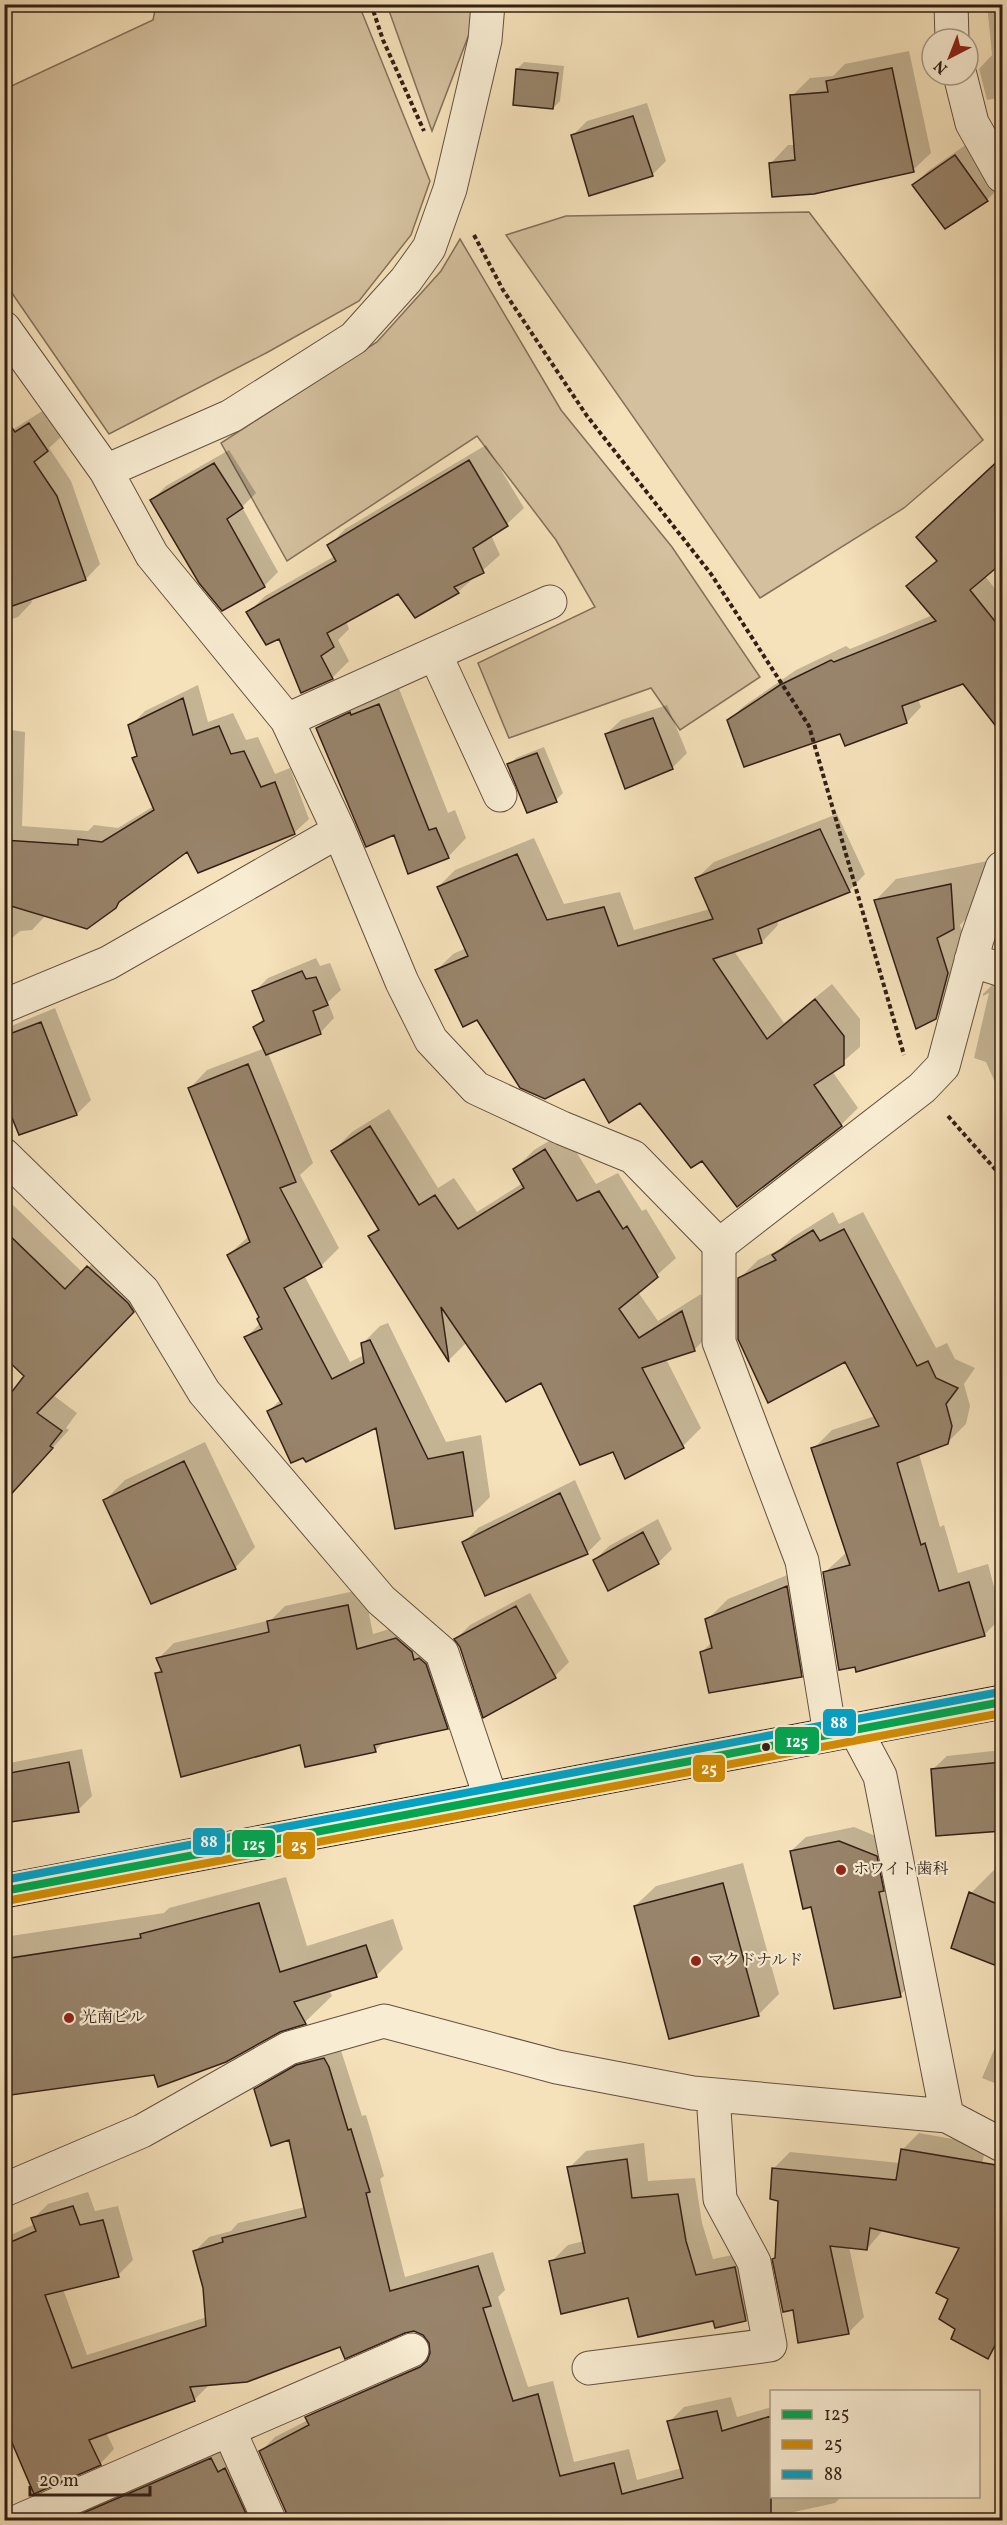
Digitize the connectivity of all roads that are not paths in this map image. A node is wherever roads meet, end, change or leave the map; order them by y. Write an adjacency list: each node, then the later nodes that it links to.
1 (488, 4): 7 (street)
2 (951, 4): 3 (street)
3 (952, 27)
4 (963, 87): 5 (street)
5 (1002, 176)
6 (4, 328): 7 (street)
7 (106, 471): 10 (street)
8 (550, 602): 9 (street)
9 (435, 654): 10 (street); 11 (street)
10 (287, 720): 12 (street)
11 (500, 795)
12 (339, 831): 16 (street); 18 (street)
13 (1002, 868): 14 (street)
14 (971, 960): 15 (street); 18 (street)
15 (1002, 970)
16 (4, 1006)
17 (4, 1155): 21 (street)
18 (719, 1245): 20 (street)
19 (1002, 1702): 20 (highway)
20 (842, 1731): 21 (highway); 24 (street)
21 (492, 1798): 22 (highway)
22 (4, 1891)
23 (713, 2095): 24 (street); 26 (street); 28 (street)
24 (947, 2116): 25 (street)
25 (1002, 2145)
26 (4, 2190)
27 (412, 2350): 29 (street)
28 (589, 2368)
29 (229, 2430): 30 (street); 31 (street)
30 (21, 2520)
31 (269, 2520)

